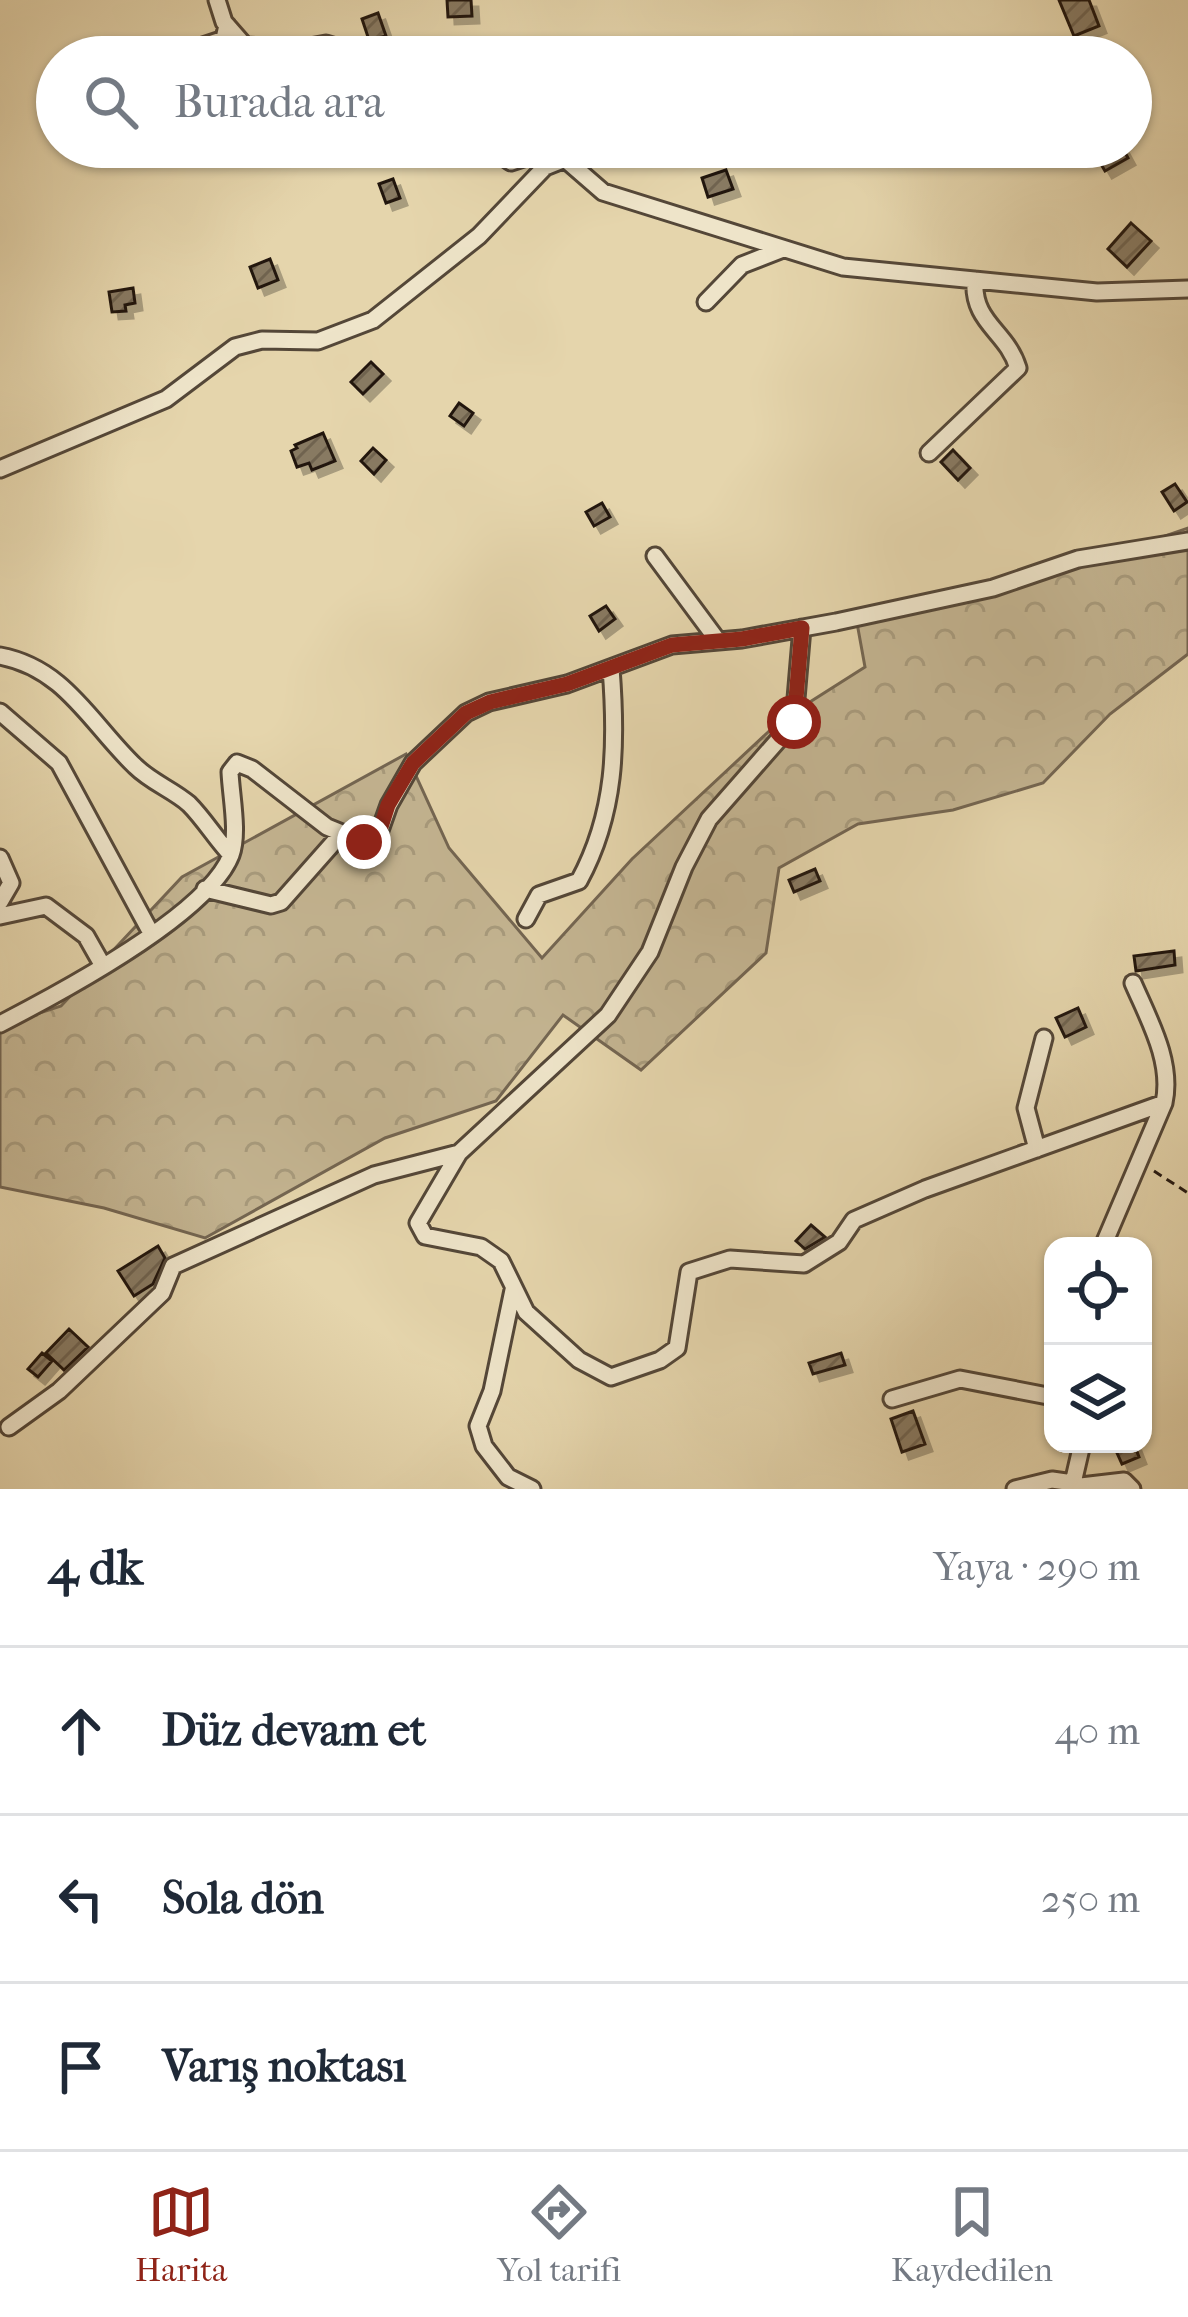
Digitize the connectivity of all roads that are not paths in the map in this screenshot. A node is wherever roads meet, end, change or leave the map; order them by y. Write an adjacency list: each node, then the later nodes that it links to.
1 (217, 0): 2 (street)
2 (227, 25): 3 (street); 4 (street)
3 (225, 36)
4 (236, 36)
5 (544, 168): 12 (street)
6 (578, 168): 7 (street)
7 (783, 250): 8 (street); 10 (street)
8 (975, 280): 9 (street); 11 (street)
9 (1188, 289)
10 (706, 302)
11 (929, 453)
12 (0, 469)
13 (1188, 541): 15 (street)
14 (655, 556): 16 (street)
15 (802, 628): 16 (street); 34 (street)
16 (718, 641): 18 (street)
17 (0, 656): 21 (street)
18 (611, 668): 20 (street); 26 (street)
19 (0, 712): 27 (street)
20 (342, 833): 21 (street); 23 (street)
21 (231, 855): 23 (street)
22 (0, 858): 24 (street)
23 (205, 889): 27 (street)
24 (0, 902)
25 (0, 916): 28 (street)
26 (526, 920)
27 (151, 933): 28 (street)
28 (103, 966): 30 (street)
29 (1133, 983): 32 (street)
30 (0, 1024)
31 (1044, 1038): 33 (street)
32 (1164, 1103): 33 (street); 35 (street)
33 (1037, 1149): 36 (street)
34 (459, 1153): 36 (street); 39 (street)
35 (1107, 1237)
36 (514, 1287): 42 (street)
37 (1044, 1395): 38 (street)
38 (892, 1399)
39 (9, 1426)
40 (1079, 1453): 41 (street)
41 (1068, 1485): 43 (street); 44 (street)
42 (532, 1489)
43 (1015, 1489)
44 (1132, 1489)

